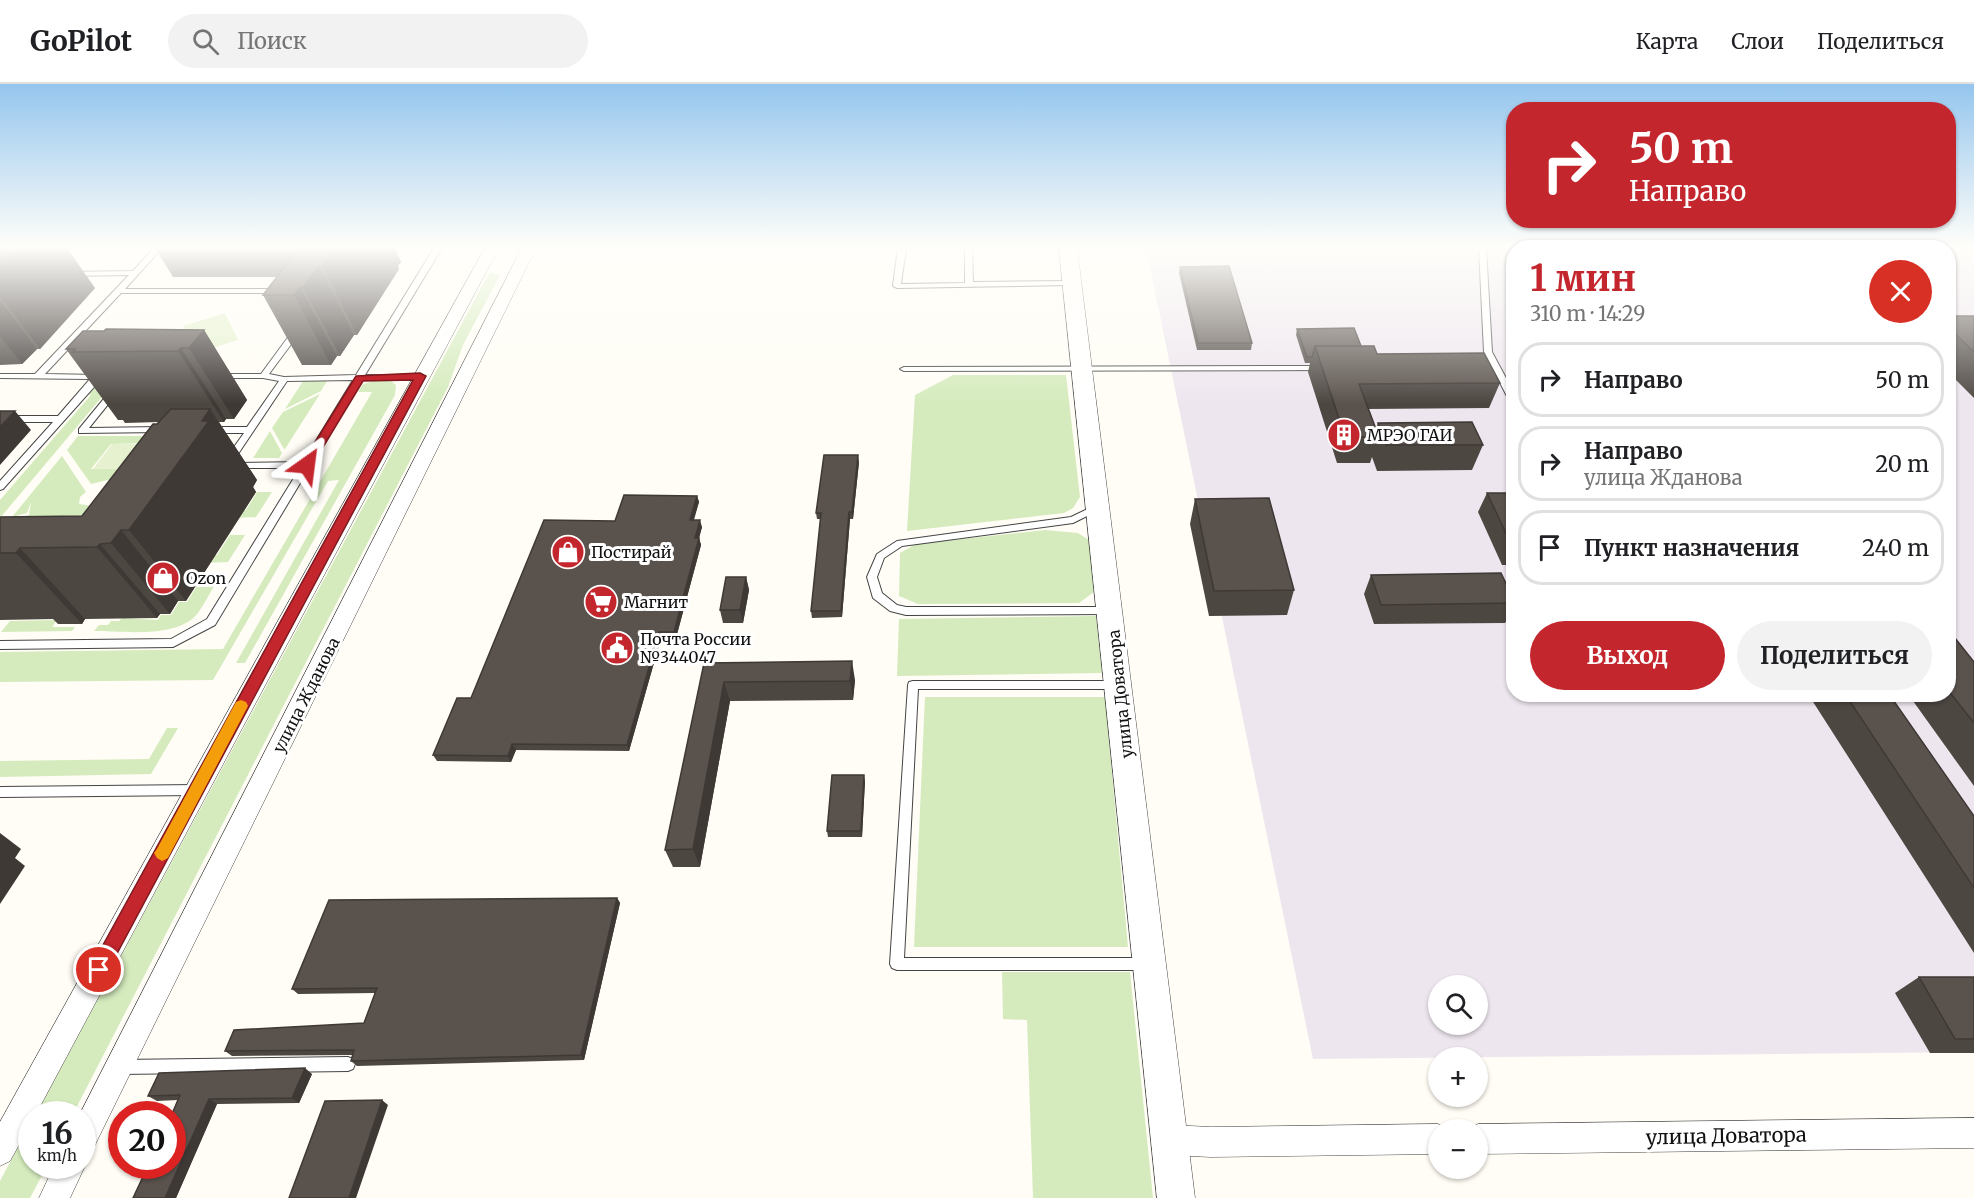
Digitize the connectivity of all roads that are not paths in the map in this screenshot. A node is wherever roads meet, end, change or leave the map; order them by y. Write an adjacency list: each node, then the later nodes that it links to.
1 (110, 300): 12 (lane)
2 (407, 300): 16 (lane)
3 (463, 300): 15 (street)
4 (503, 300): 37 (street, улица Жданова)
5 (1074, 300): 10 (street, улица Доватора)
6 (1485, 300): 19 (lane)
7 (305, 320): 14 (lane)
8 (1328, 368): 10 (lane)
9 (904, 369): 10 (lane)
10 (1082, 370): 29 (street, улица Доватора)
11 (0, 376): 12 (lane)
12 (38, 376): 21 (lane)
13 (207, 376): 14 (lane)
14 (263, 376): 17 (lane)
15 (420, 376): 16 (lane); 33 (street)
16 (360, 378): 17 (lane); 26 (lane)
17 (284, 379): 24 (lane)
18 (120, 386): 22 (lane)
19 (1506, 387)
20 (0, 419): 21 (lane)
21 (59, 419): 28 (lane)
22 (168, 430)
23 (203, 430): 24 (lane)
24 (250, 430): 25 (lane)
25 (226, 465): 26 (lane); 27 (lane)
26 (307, 465): 31 (lane)
27 (215, 466)
28 (0, 487)
29 (1099, 507): 30 (street, улица Доватора); 30 (lane)
30 (1110, 611): 32 (street, улица Доватора)
31 (0, 645)
32 (1119, 685): 35 (street, улица Доватора); 35 (lane)
33 (197, 790): 34 (lane); 43 (street)
34 (0, 792)
35 (1149, 964): 42 (street, улица Доватора)
36 (348, 1064): 37 (lane)
37 (120, 1067): 38 (street, улица Жданова)
38 (96, 1114)
39 (1974, 1133): 41 (street, улица Доватора)
40 (1428, 1139): 42 (street)
41 (1488, 1139)
42 (1169, 1140): 46 (street, улица Доватора)
43 (0, 1151)
44 (64, 1179): 45 (street)
45 (54, 1198)
46 (1176, 1198)

